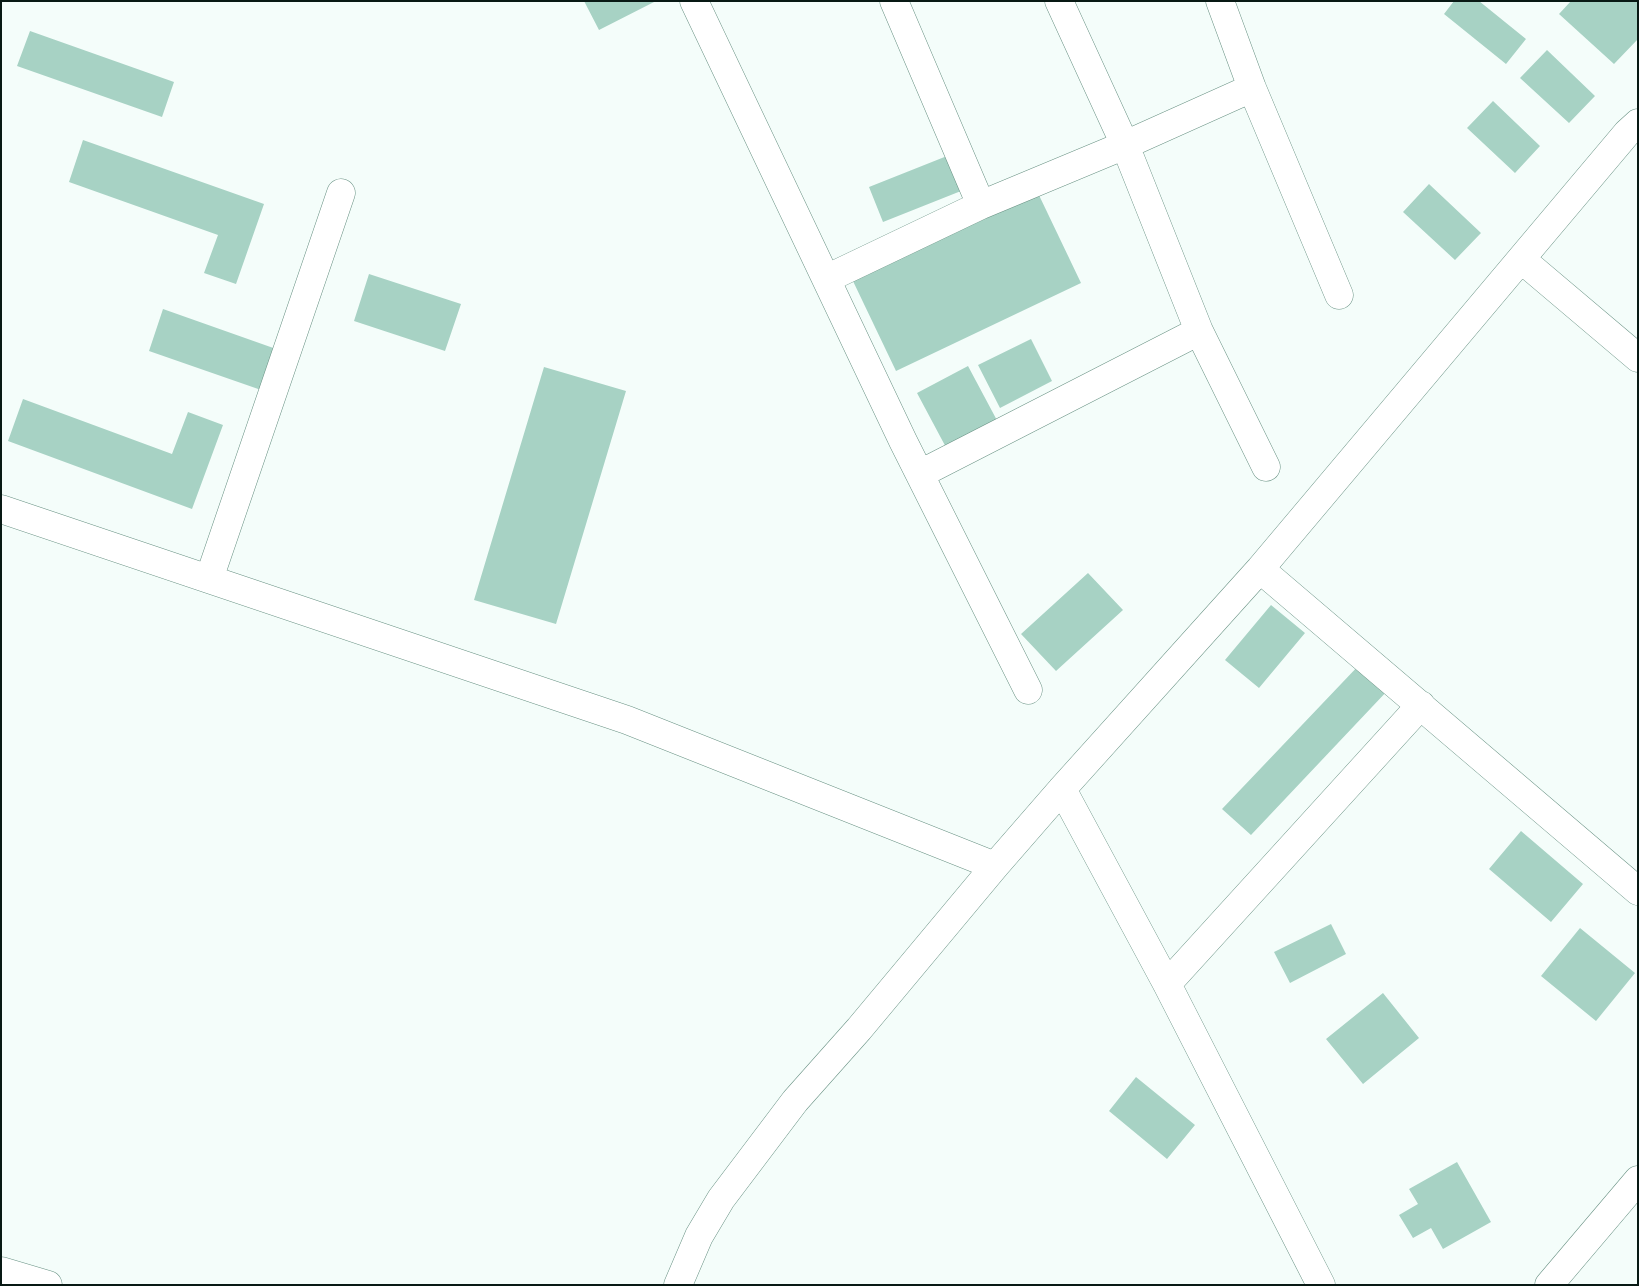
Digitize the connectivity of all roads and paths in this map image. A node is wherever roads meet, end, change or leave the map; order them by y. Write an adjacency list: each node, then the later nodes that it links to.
1 (694, 1): 11 (street)
2 (894, 1): 9 (street)
3 (1059, 1): 7 (street)
4 (1220, 1): 5 (street)
5 (1252, 88): 7 (street); 12 (street)
6 (1638, 123): 10 (street)
7 (1125, 145): 9 (street); 13 (street)
8 (341, 193): 19 (street)
9 (982, 205): 11 (street)
10 (1521, 258): 14 (street); 18 (street)
11 (826, 279): 16 (street)
12 (1339, 295)
13 (1199, 331): 15 (street); 16 (street)
14 (1638, 358)
15 (1266, 467)
16 (920, 474): 20 (street)
17 (1, 508): 19 (street)
18 (1260, 569): 21 (street); 22 (street)
19 (209, 579): 23 (street)
20 (1028, 690)
21 (1421, 705): 24 (street); 25 (street)
22 (1062, 789): 23 (street); 25 (street)
23 (995, 866): 29 (street)
24 (1638, 891)
25 (1167, 984): 30 (street)
26 (1638, 1180): 31 (street)
27 (1, 1271): 28 (street)
28 (48, 1285)
29 (678, 1285)
30 (1321, 1285)
31 (1549, 1285)

